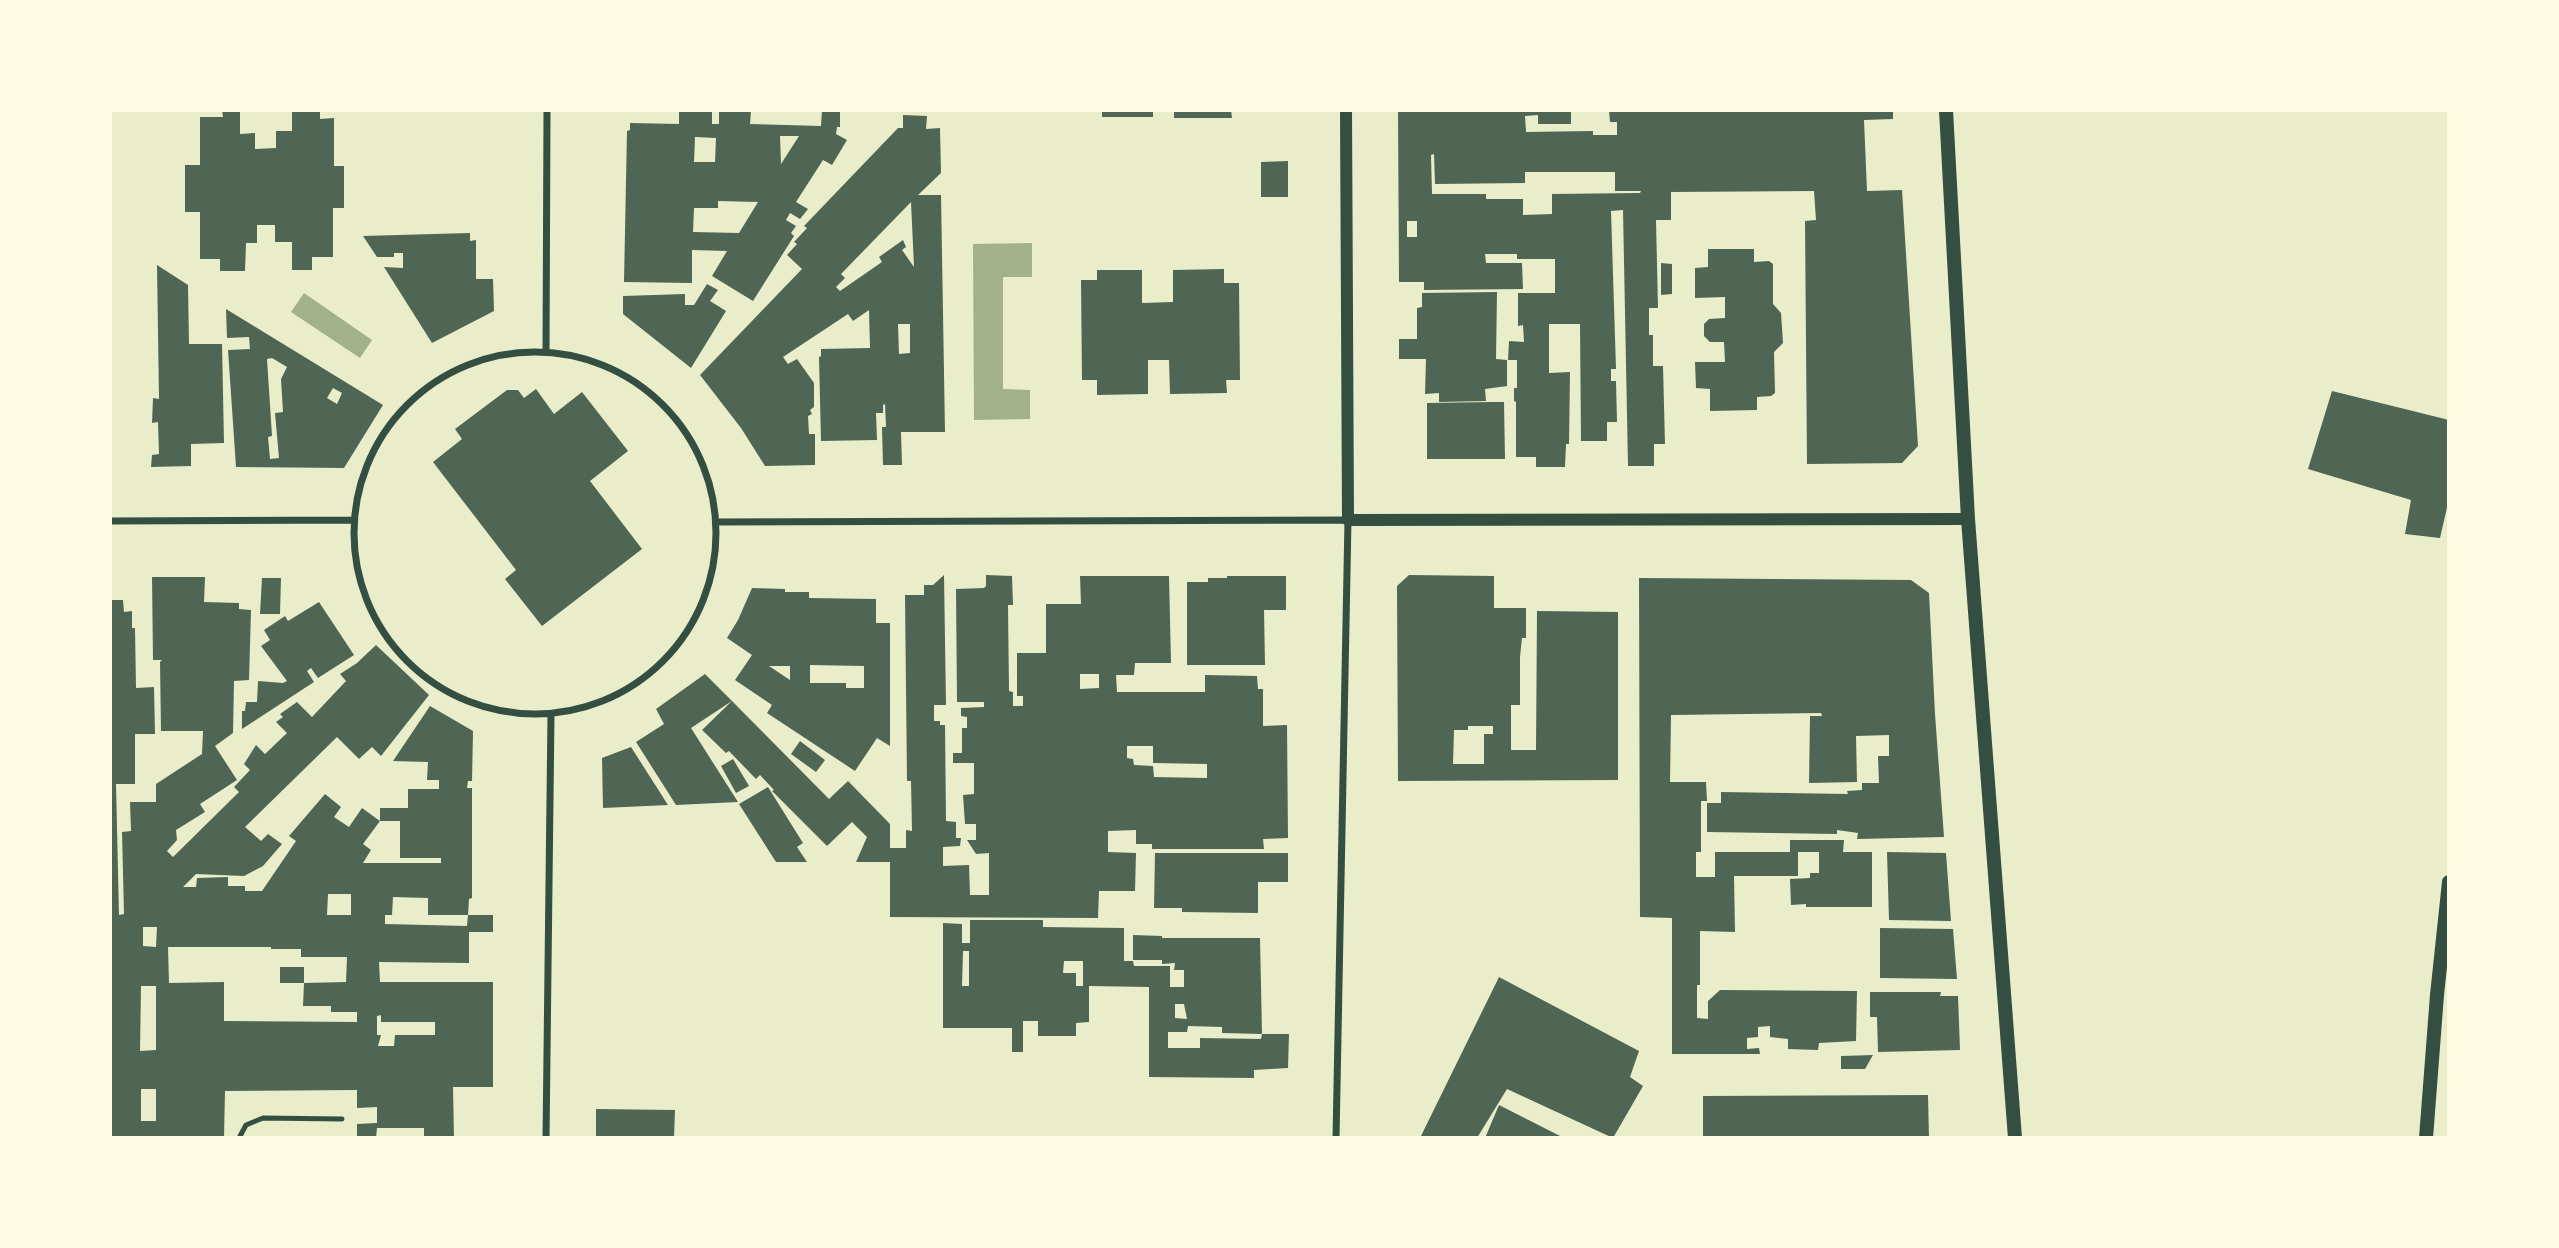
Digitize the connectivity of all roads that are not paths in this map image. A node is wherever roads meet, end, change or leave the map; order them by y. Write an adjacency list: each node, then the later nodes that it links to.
1 (547, 110): 4 (street)
2 (1346, 110): 7 (street)
3 (1946, 110): 5 (main road)
4 (546, 352): 6 (street); 9 (street)
5 (1968, 519): 7 (street); 16 (main road)
6 (352, 520): 8 (street); 10 (street)
7 (1348, 520): 9 (street); 15 (street)
8 (110, 521)
9 (717, 522): 10 (street)
10 (551, 714): 14 (street)
11 (2449, 882): 17 (main road)
12 (342, 1119): 13 (lane)
13 (239, 1138)
14 (546, 1138)
15 (1336, 1138)
16 (2015, 1138)
17 (2426, 1138)

